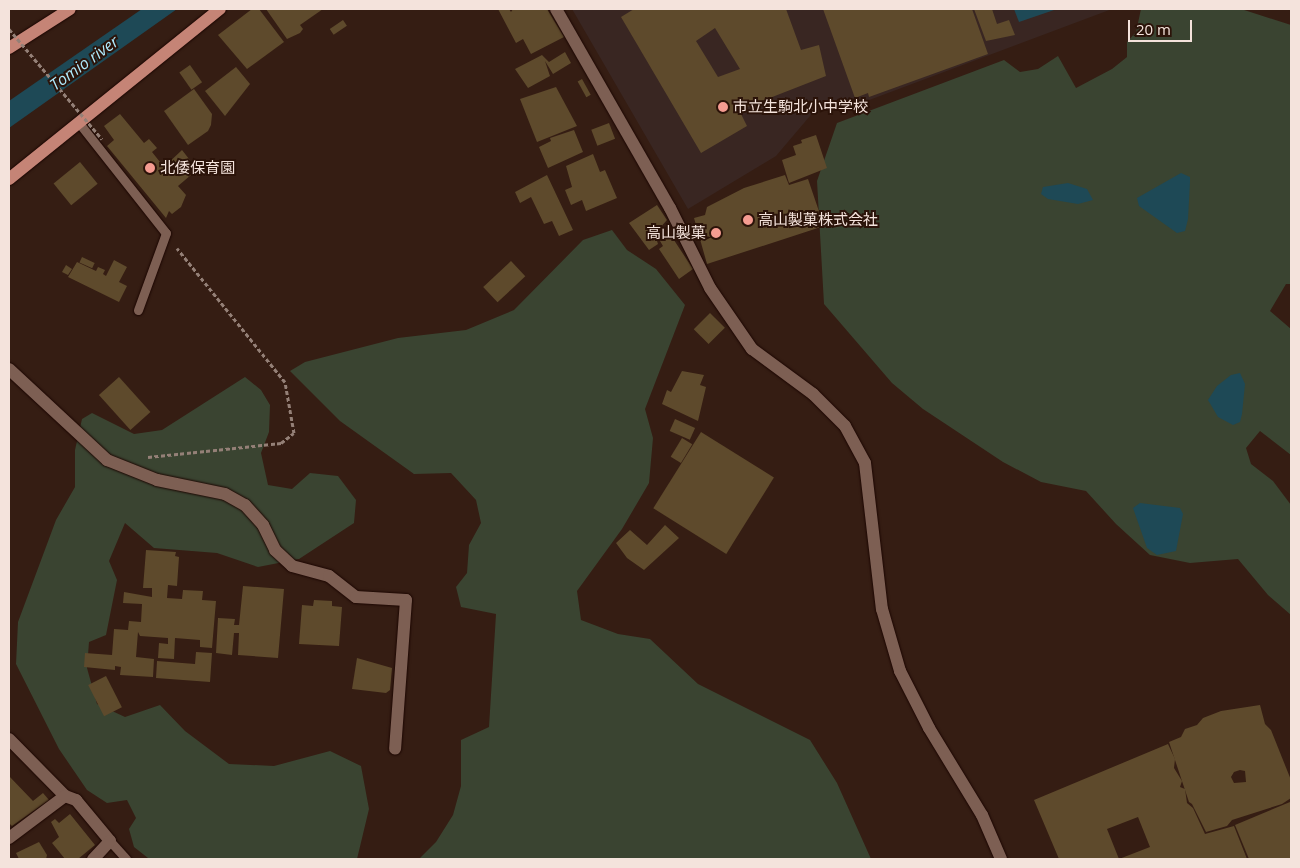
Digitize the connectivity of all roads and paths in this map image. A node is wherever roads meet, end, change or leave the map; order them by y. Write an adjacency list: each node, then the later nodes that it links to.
1 (70, 9): 5 (main road)
2 (220, 9): 6 (main road)
3 (556, 9): 20 (street)
4 (9, 29): 7 (path, bridge)
5 (9, 48)
6 (79, 123): 8 (main road); 9 (lane)
7 (102, 139)
8 (9, 179)
9 (166, 234): 10 (lane); 12 (path)
10 (138, 310)
11 (9, 369): 12 (street)
12 (123, 466): 14 (street)
13 (9, 739): 15 (street)
14 (395, 749)
15 (65, 796): 16 (street); 17 (street)
16 (9, 838)
17 (110, 841): 18 (street); 19 (lane)
18 (93, 859)
19 (126, 859)
20 (1001, 859)

